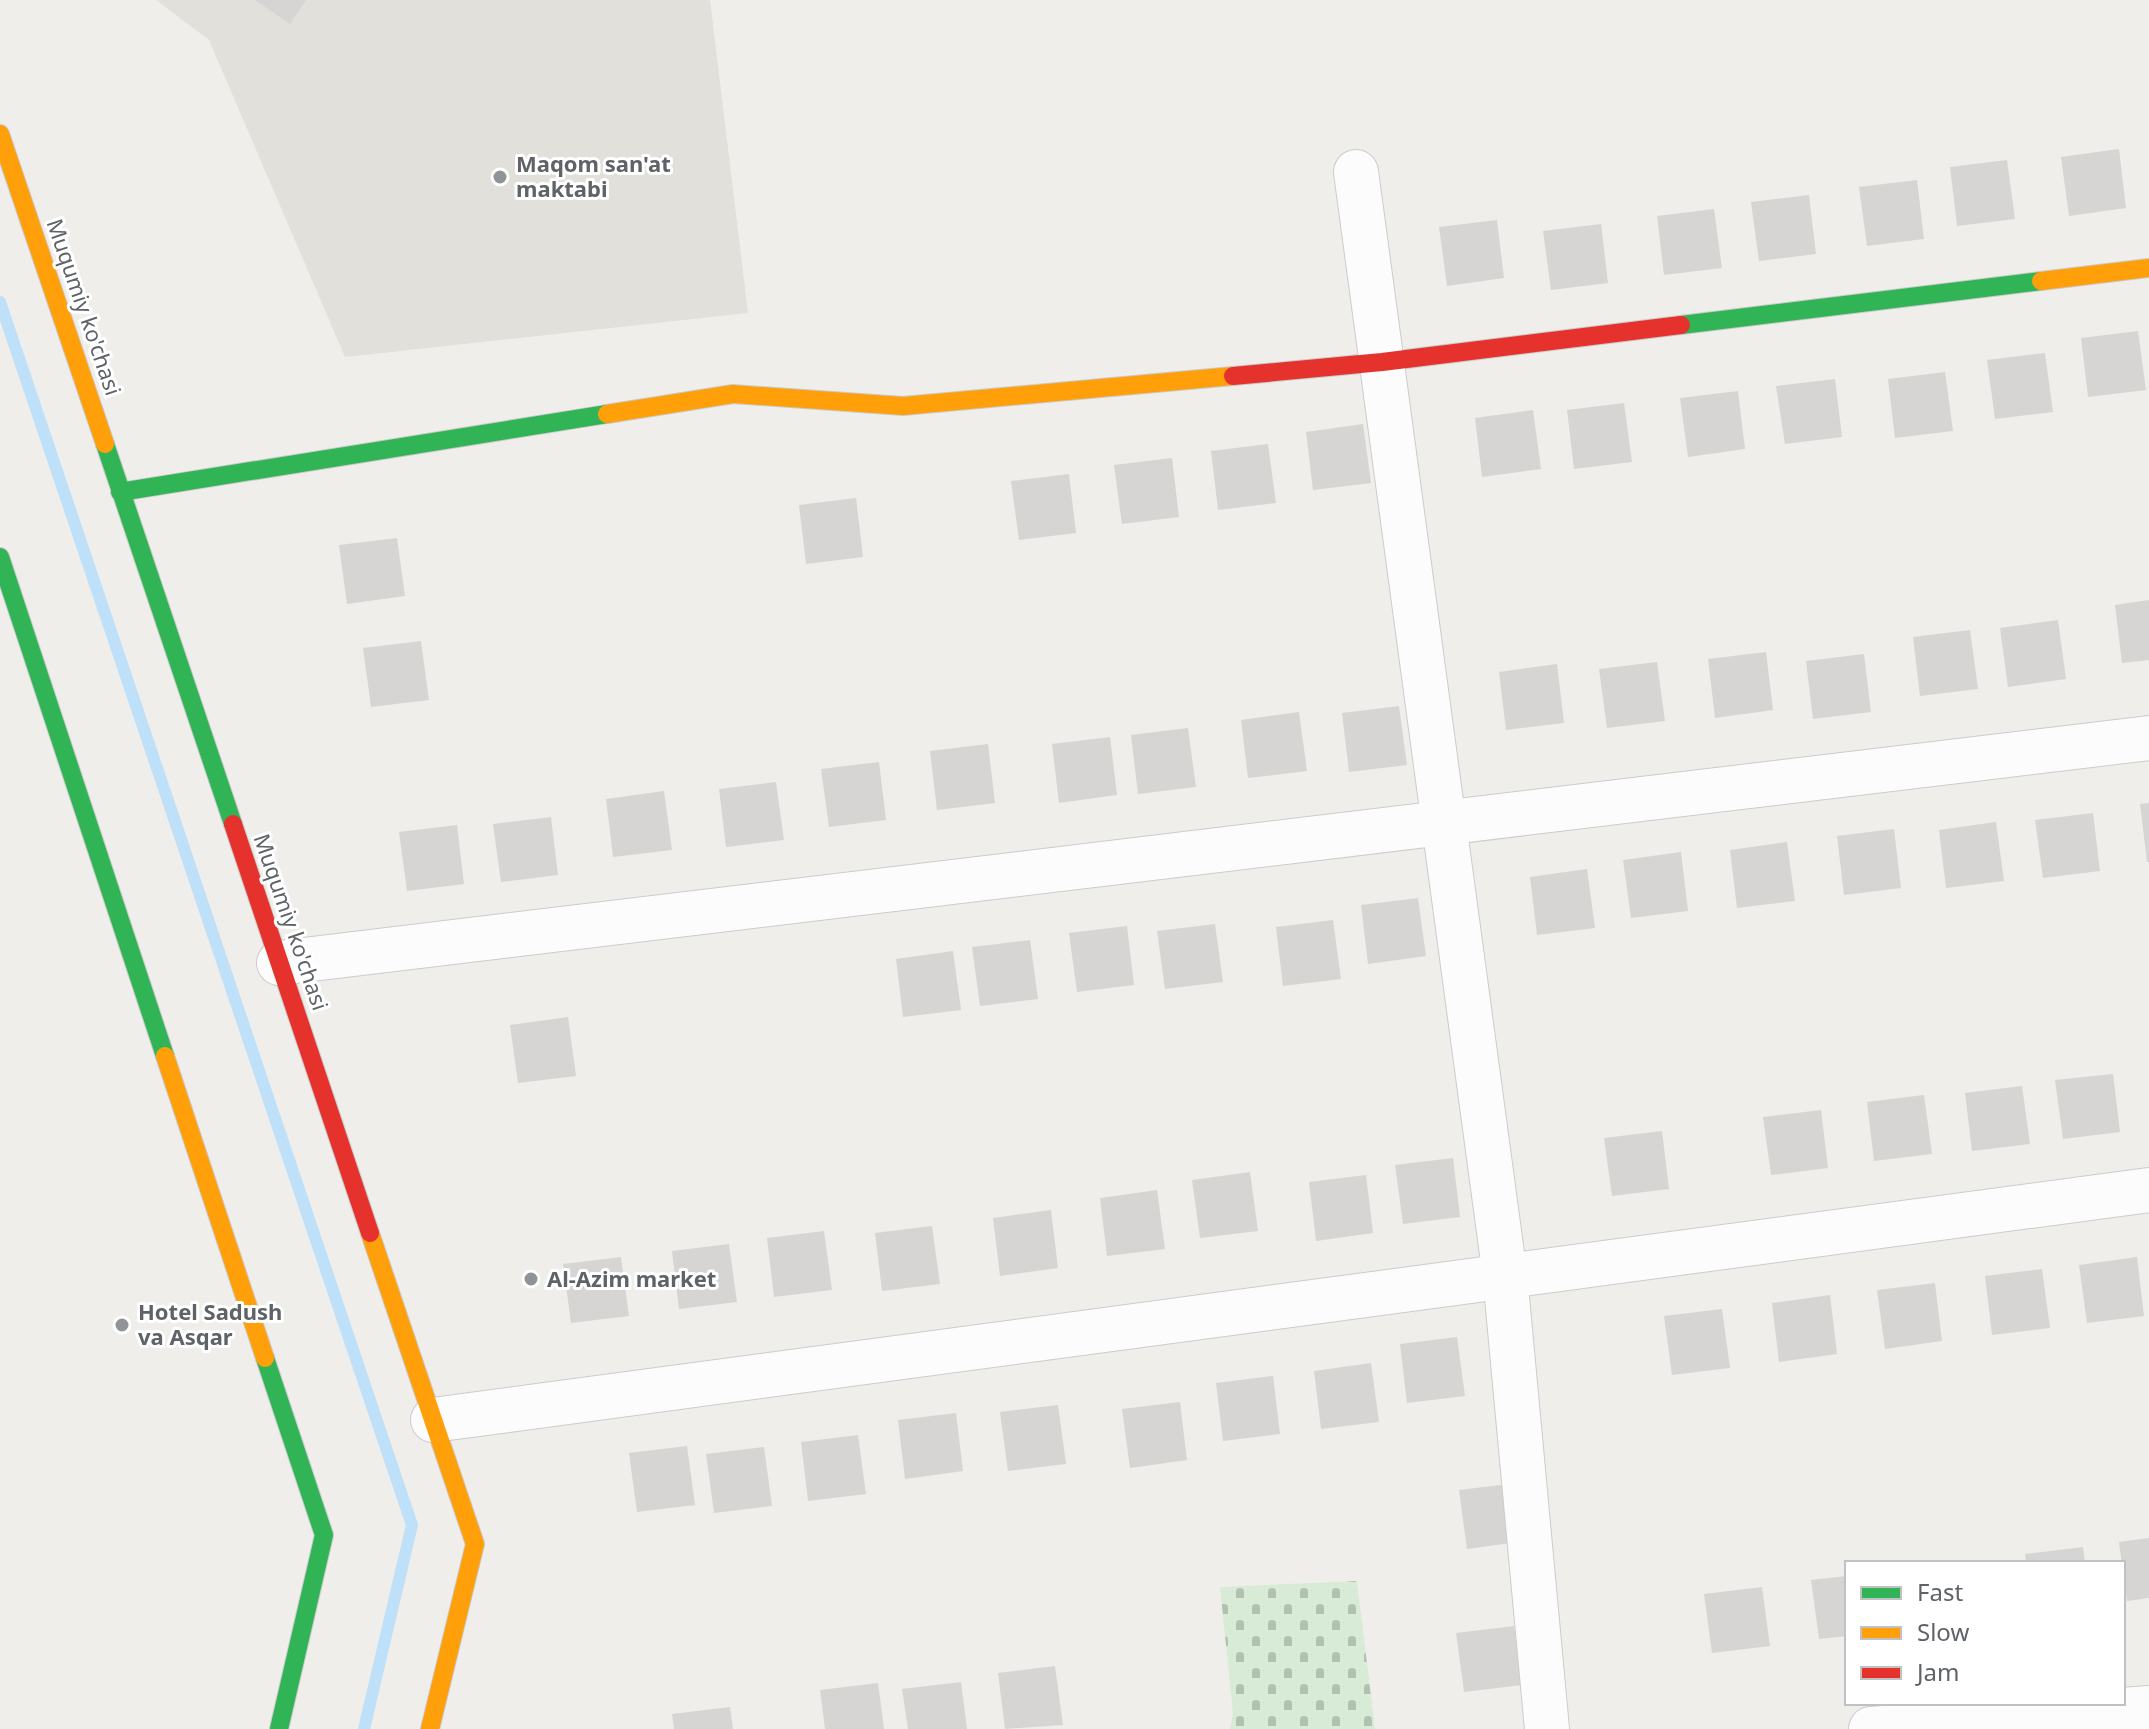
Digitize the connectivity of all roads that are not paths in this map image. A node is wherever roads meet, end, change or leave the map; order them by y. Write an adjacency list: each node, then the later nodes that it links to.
1 (0, 134): 5 (main road, Muqumiy ko'chasi)
2 (1356, 172): 4 (street)
3 (2149, 268): 4 (main road)
4 (1382, 362): 5 (main road); 8 (street)
5 (120, 492): 9 (main road, Muqumiy ko'chasi)
6 (0, 557): 14 (main road)
7 (2149, 738): 8 (street)
8 (1446, 823): 9 (street); 11 (street)
9 (279, 963): 12 (main road, Muqumiy ko'chasi)
10 (2149, 1190): 11 (street)
11 (1505, 1276): 12 (street); 16 (street)
12 (433, 1420): 15 (main road, Muqumiy ko'chasi)
13 (2149, 1708): 17 (street)
14 (279, 1729)
15 (430, 1729)
16 (1547, 1729)
17 (1871, 1729)

